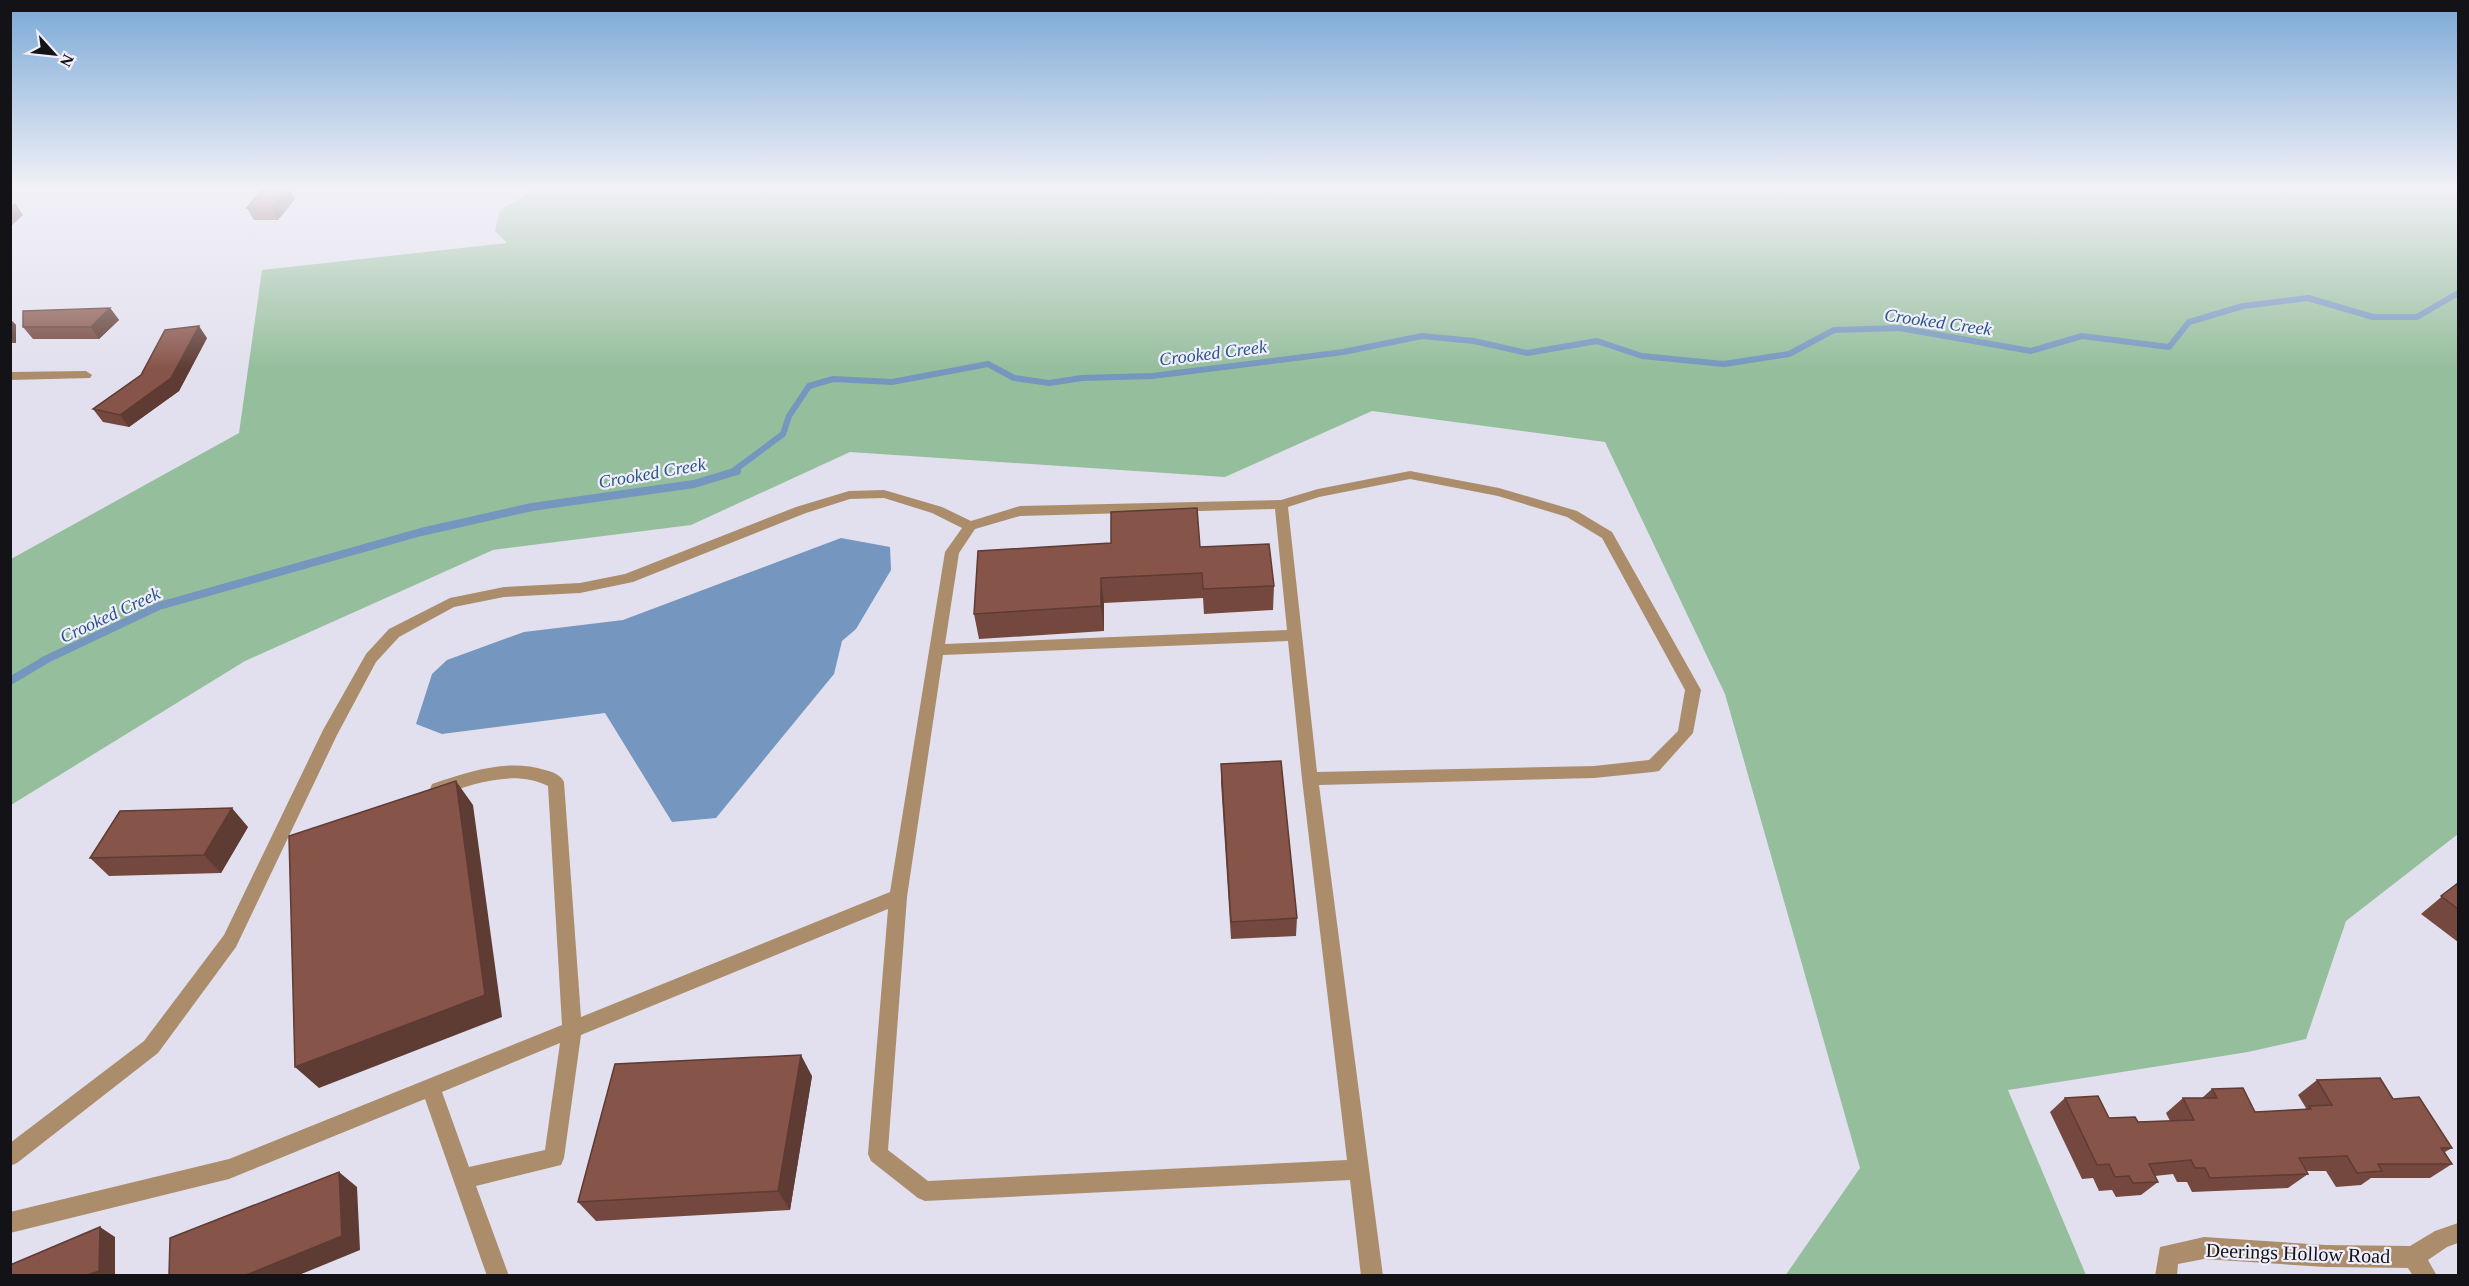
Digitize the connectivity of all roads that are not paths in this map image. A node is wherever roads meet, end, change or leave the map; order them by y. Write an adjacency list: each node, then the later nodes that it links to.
1 (86, 375): 2 (street)
2 (10, 376)
3 (1281, 504): 4 (street); 5 (street); 7 (street)
4 (970, 526): 6 (street); 10 (street)
5 (1295, 635): 6 (street); 7 (street)
6 (937, 650): 11 (street)
7 (1310, 779): 15 (street)
8 (426, 794): 12 (street)
9 (295, 842): 10 (street)
10 (273, 850): 14 (street)
11 (898, 897): 12 (street); 15 (street)
12 (572, 1029): 13 (street); 16 (street)
13 (431, 1089): 16 (street); 17 (street)
14 (10, 1156)
15 (1358, 1170): 21 (street)
16 (463, 1179): 20 (street)
17 (10, 1223)
18 (2458, 1233): 19 (street, Deerings Hollow Road)
19 (2413, 1257): 22 (street, Deerings Hollow Road); 23 (street, Deerings Hollow Road)
20 (498, 1275)
21 (1372, 1275)
22 (2166, 1275)
23 (2426, 1275)

